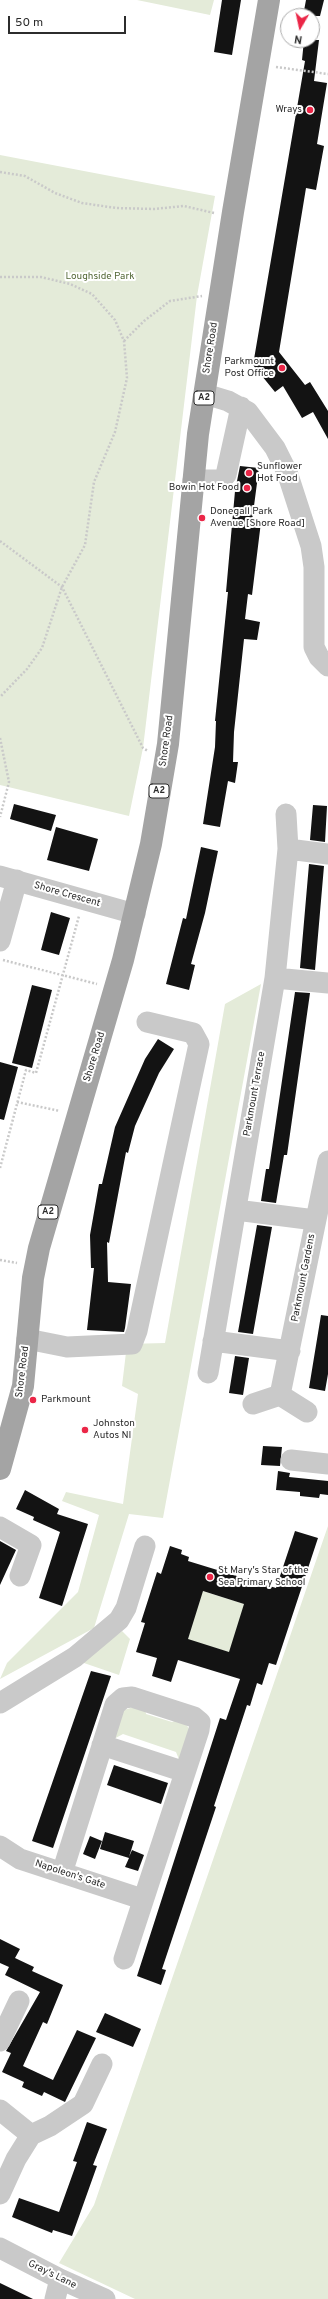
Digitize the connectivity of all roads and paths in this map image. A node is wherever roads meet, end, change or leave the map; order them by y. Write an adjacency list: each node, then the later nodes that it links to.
1 (269, 0): 5 (main road, Shore Road / A2)
2 (276, 68): 3 (path)
3 (328, 74)
4 (0, 172): 5 (path)
5 (233, 212): 9 (main road, Shore Road / A2)
6 (0, 277): 8 (path)
7 (203, 296): 8 (path)
8 (124, 341): 13 (path)
9 (205, 394): 10 (street); 11 (main road, Shore Road / A2)
10 (241, 407): 11 (street); 14 (street)
11 (193, 480): 17 (main road, Shore Road / A2)
12 (0, 541): 13 (path)
13 (62, 587): 15 (path); 17 (path)
14 (328, 666)
15 (0, 697)
16 (0, 738): 19 (path)
17 (165, 759): 24 (main road, Shore Road / A2)
18 (286, 814): 20 (street, Parkmount Terrace)
19 (0, 818)
20 (288, 849): 21 (street); 28 (street, Parkmount Terrace)
21 (328, 854)
22 (8, 878): 23 (street, Shore Crescent); 25 (street)
23 (83, 900): 24 (street, Shore Crescent); 27 (path)
24 (135, 914): 30 (main road, Shore Road / A2)
25 (0, 941)
26 (0, 959): 27 (path)
27 (62, 975): 30 (path); 32 (path)
28 (275, 978): 29 (street); 36 (street, Parkmount Terrace)
29 (328, 983)
30 (115, 988): 33 (main road, Shore Road / A2)
31 (147, 1022): 38 (street)
32 (17, 1102): 33 (path); 35 (path)
33 (78, 1115): 38 (main road, Shore Road / A2)
34 (328, 1161): 37 (street, Parkmount Gardens)
35 (0, 1168)
36 (236, 1210): 37 (street); 39 (street, Parkmount Terrace)
37 (315, 1220): 40 (street, Parkmount Gardens)
38 (27, 1339): 47 (main road, Shore Road / A2)
39 (213, 1342): 40 (street); 41 (street, Parkmount Terrace)
40 (290, 1351): 42 (street, Parkmount Gardens)
41 (208, 1373)
42 (280, 1395): 43 (street); 44 (street)
43 (253, 1404)
44 (307, 1412)
45 (291, 1460): 46 (street)
46 (328, 1464)
47 (0, 1470)
48 (0, 1527): 50 (street)
49 (145, 1546): 51 (street)
50 (20, 1576)
51 (0, 1703)
52 (102, 1745): 53 (street); 53 (street); 55 (street)
53 (185, 1772): 56 (street)
54 (0, 1846): 55 (street, Napoleon's Gate)
55 (62, 1872): 56 (street, Napoleon's Gate)
56 (142, 1899): 57 (street)
57 (124, 1959)
58 (19, 2001): 59 (street)
59 (0, 2041)
60 (102, 2064): 62 (street)
61 (0, 2110): 62 (street)
62 (31, 2135): 63 (street)
63 (0, 2194)
64 (0, 2248): 65 (street, Gray's Lane)
65 (60, 2279): 66 (street); 67 (street, Gray's Lane)
66 (55, 2299)
67 (105, 2299)

